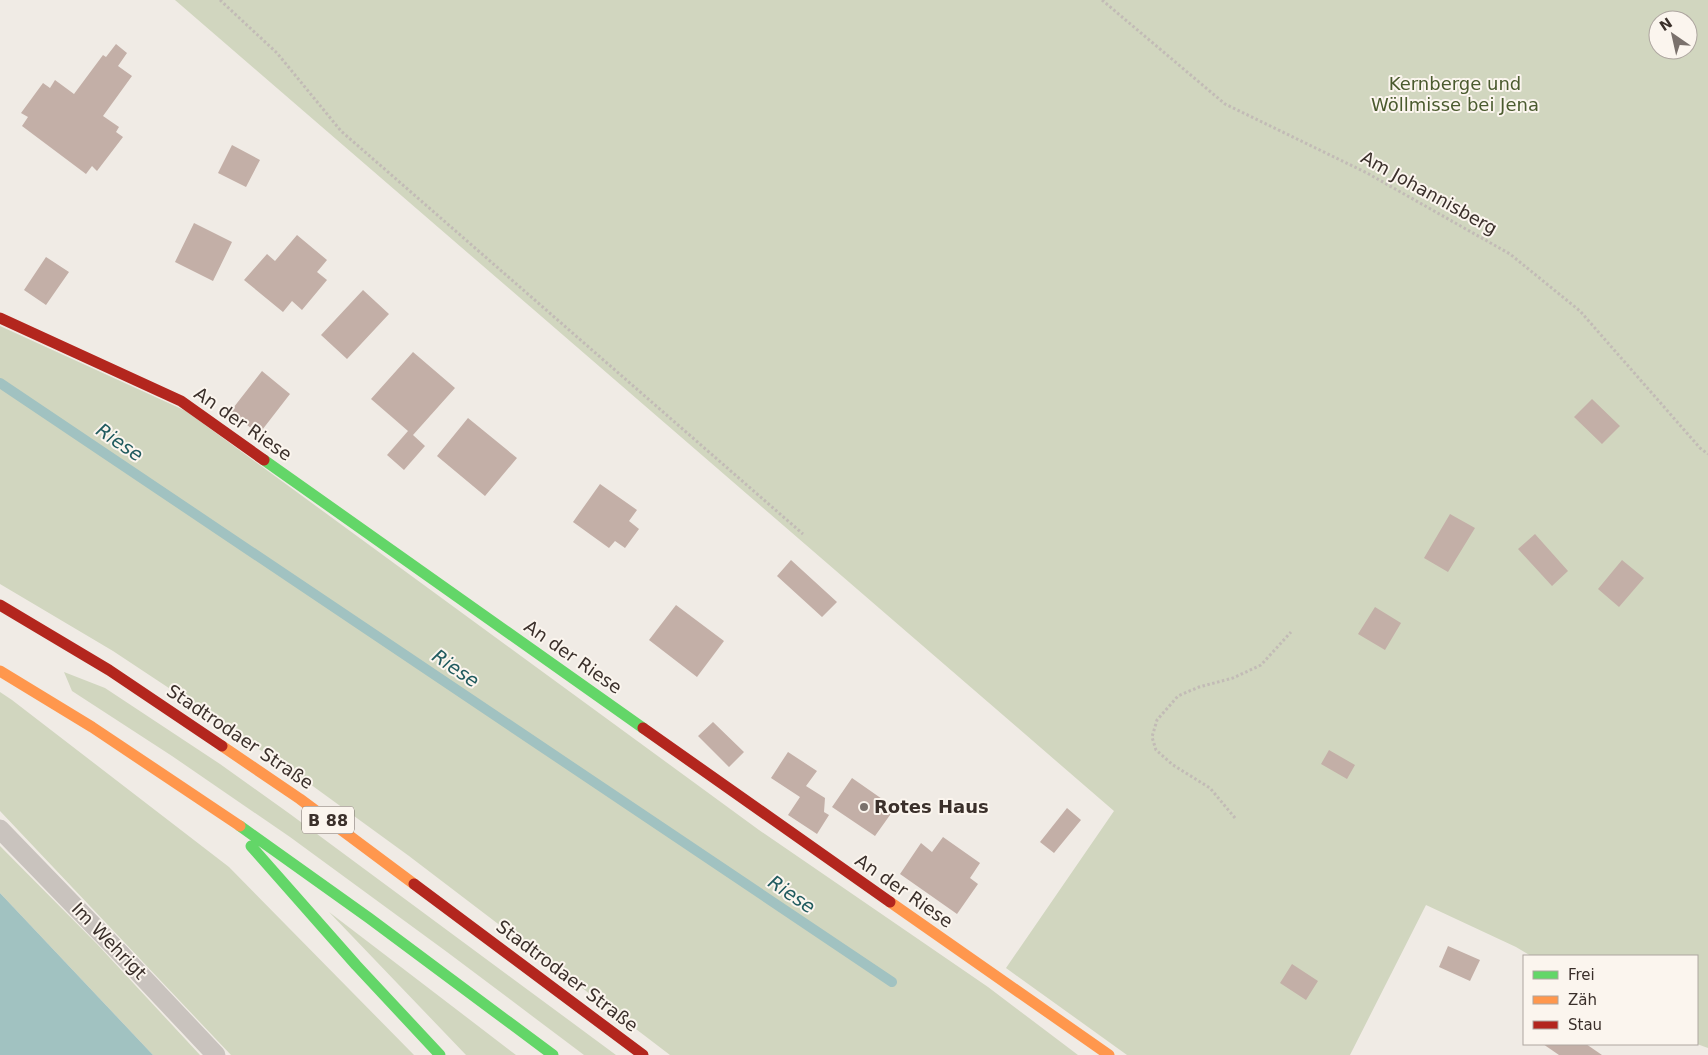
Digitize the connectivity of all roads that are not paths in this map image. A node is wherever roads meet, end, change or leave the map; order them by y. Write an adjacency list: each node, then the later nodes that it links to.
1 (0, 318): 10 (main road, An der Riese)
2 (0, 605): 9 (main road, Stadtrodaer Straße / B 88)
3 (0, 670): 4 (main road)
4 (220, 811): 7 (main road); 8 (main road)
5 (0, 829): 6 (lane, Im Wehrigt)
6 (216, 1055)
7 (440, 1055)
8 (553, 1055)
9 (643, 1055)
10 (1109, 1055)

